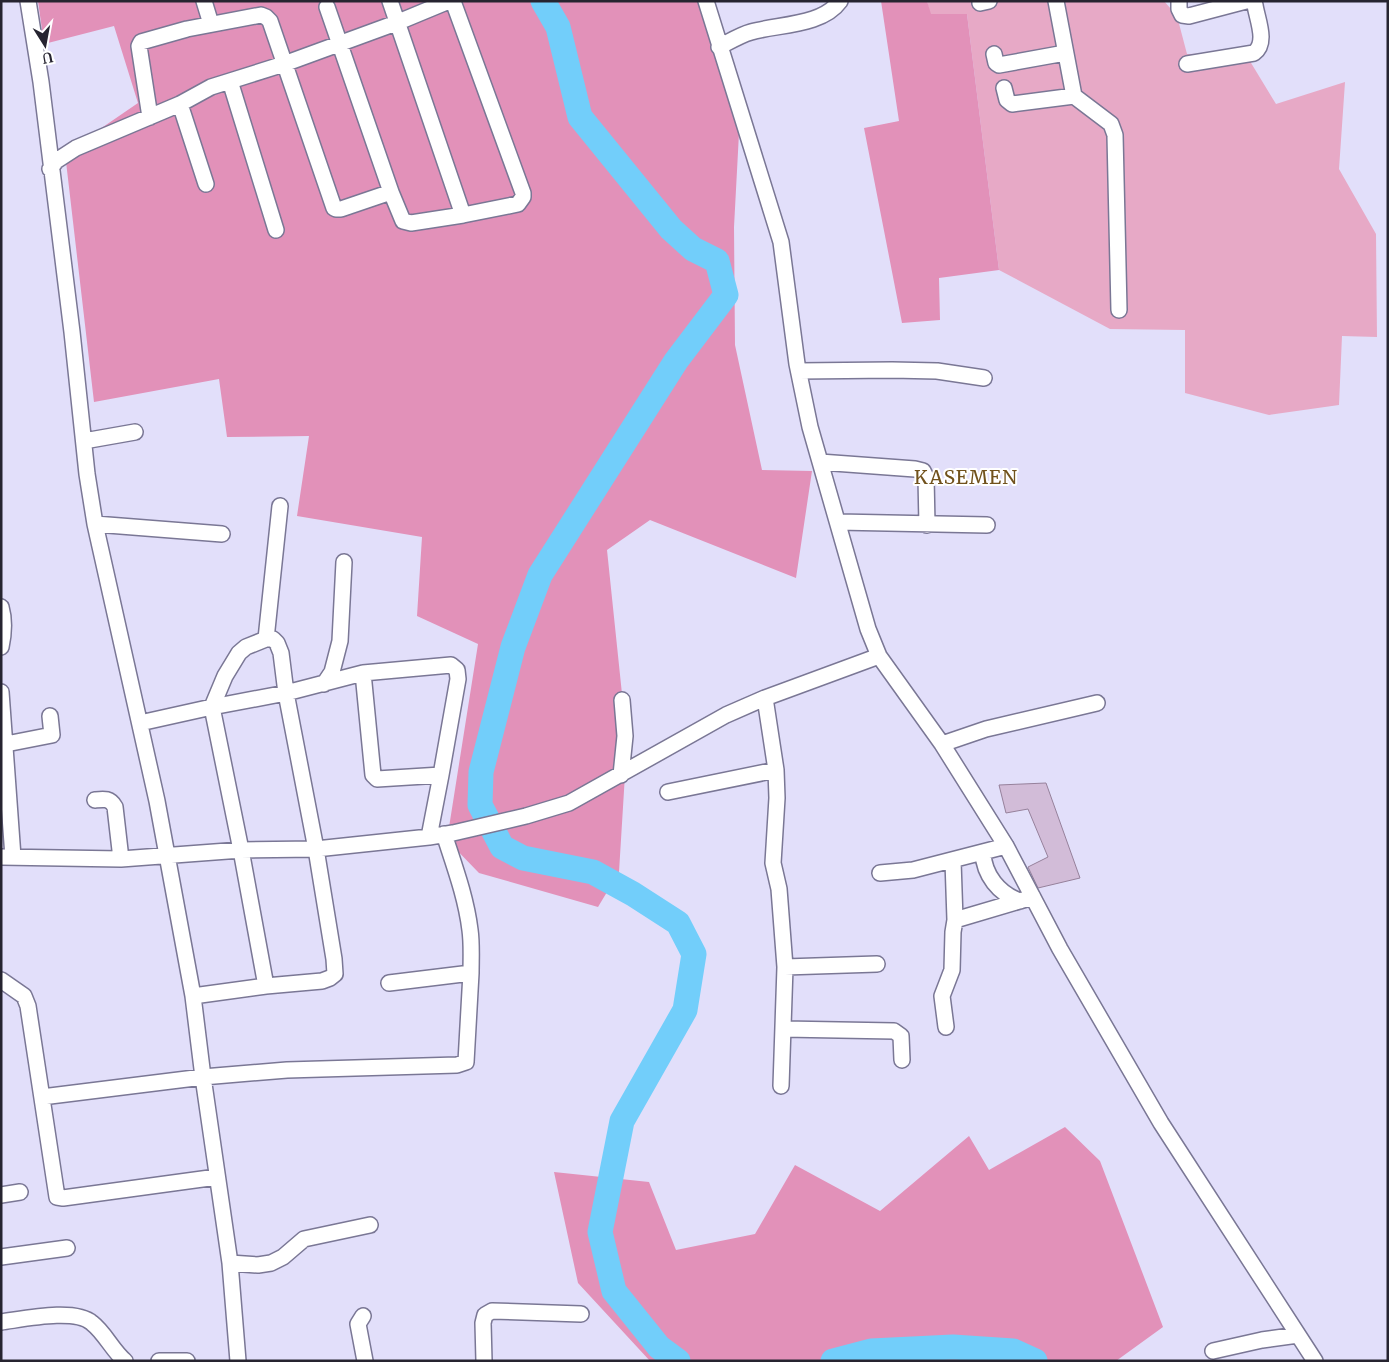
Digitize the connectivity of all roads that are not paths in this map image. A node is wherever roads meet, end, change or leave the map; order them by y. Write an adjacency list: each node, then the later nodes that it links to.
1 (28, 1): 25 (street)
2 (204, 1): 13 (street)
3 (390, 1): 12 (street)
4 (450, 1): 12 (street); 28 (street)
5 (706, 1): 15 (street)
6 (840, 1): 15 (street)
7 (1056, 1): 16 (street)
8 (1178, 1): 9 (street)
9 (1246, 1)
10 (1251, 1): 19 (street)
11 (327, 6): 14 (street)
12 (396, 23): 14 (street); 28 (street)
13 (211, 24): 18 (street); 24 (street)
14 (340, 43): 18 (street); 27 (street)
15 (719, 47): 31 (street)
16 (1065, 53): 17 (street); 22 (street)
17 (994, 54)
18 (284, 64): 20 (street); 27 (street)
19 (1187, 64)
20 (230, 81): 23 (street); 29 (street)
21 (1004, 88): 22 (street)
22 (1074, 96): 30 (street)
23 (180, 104): 24 (street); 26 (street)
24 (150, 117): 25 (street)
25 (50, 169): 34 (street)
26 (206, 184)
27 (391, 192): 28 (street)
28 (463, 215)
29 (276, 230)
30 (1118, 310)
31 (799, 370): 32 (street); 35 (street)
32 (984, 378)
33 (135, 432): 34 (street)
34 (84, 442): 38 (street)
35 (820, 462): 37 (street); 39 (street)
36 (280, 506): 44 (street)
37 (838, 522): 39 (street); 46 (street)
38 (95, 524): 41 (street); 56 (street)
39 (927, 525): 40 (street)
40 (987, 525)
41 (222, 534)
42 (344, 562): 48 (street)
43 (1, 607): 45 (street)
44 (266, 639): 50 (street); 54 (street)
45 (1, 647)
46 (879, 656): 51 (street); 58 (street)
47 (364, 673): 48 (street); 60 (street); 60 (street)
48 (324, 684): 50 (street)
49 (1, 692): 57 (street)
50 (286, 693): 54 (street); 67 (street)
51 (765, 698): 59 (street); 61 (street)
52 (622, 700): 61 (street)
53 (1097, 703): 58 (street)
54 (212, 707): 56 (street); 68 (street)
55 (50, 716): 57 (street)
56 (140, 723): 70 (street)
57 (6, 744): 71 (street)
58 (942, 744): 66 (street)
59 (776, 770): 62 (street); 78 (street)
60 (441, 775): 65 (street)
61 (621, 775): 64 (street)
62 (668, 792)
63 (95, 800): 72 (street)
64 (449, 834): 65 (street); 79 (street)
65 (428, 837): 67 (street)
66 (1006, 846): 69 (street); 75 (street)
67 (316, 848): 68 (street); 82 (street)
68 (241, 850): 70 (street); 82 (street)
69 (983, 853): 73 (street); 75 (street)
70 (166, 856): 72 (street); 83 (street)
71 (7, 857): 72 (street)
72 (121, 859)
73 (953, 861): 74 (street); 76 (street)
74 (880, 874)
75 (1027, 900): 76 (street); 100 (street)
76 (955, 920): 84 (street)
77 (877, 964): 78 (street)
78 (785, 967): 85 (street)
79 (471, 973): 81 (street); 87 (street)
80 (1, 980): 89 (street)
81 (389, 983)
82 (266, 986): 83 (street)
83 (194, 996): 87 (street)
84 (946, 1027)
85 (784, 1030): 86 (street); 88 (street)
86 (902, 1060)
87 (203, 1077): 89 (street); 90 (street)
88 (781, 1086)
89 (42, 1097): 90 (street)
90 (217, 1177): 96 (street)
91 (20, 1192): 92 (street)
92 (1, 1195)
93 (370, 1225): 96 (street)
94 (67, 1248): 95 (street)
95 (1, 1257)
96 (230, 1263): 105 (street)
97 (581, 1314): 107 (street)
98 (363, 1316): 106 (street)
99 (1, 1322): 102 (street)
100 (1298, 1335): 101 (street); 108 (street)
101 (1213, 1351)
102 (126, 1361)
103 (159, 1361): 104 (street)
104 (187, 1361)
105 (238, 1361)
106 (365, 1361)
107 (484, 1361)
108 (1315, 1361)

